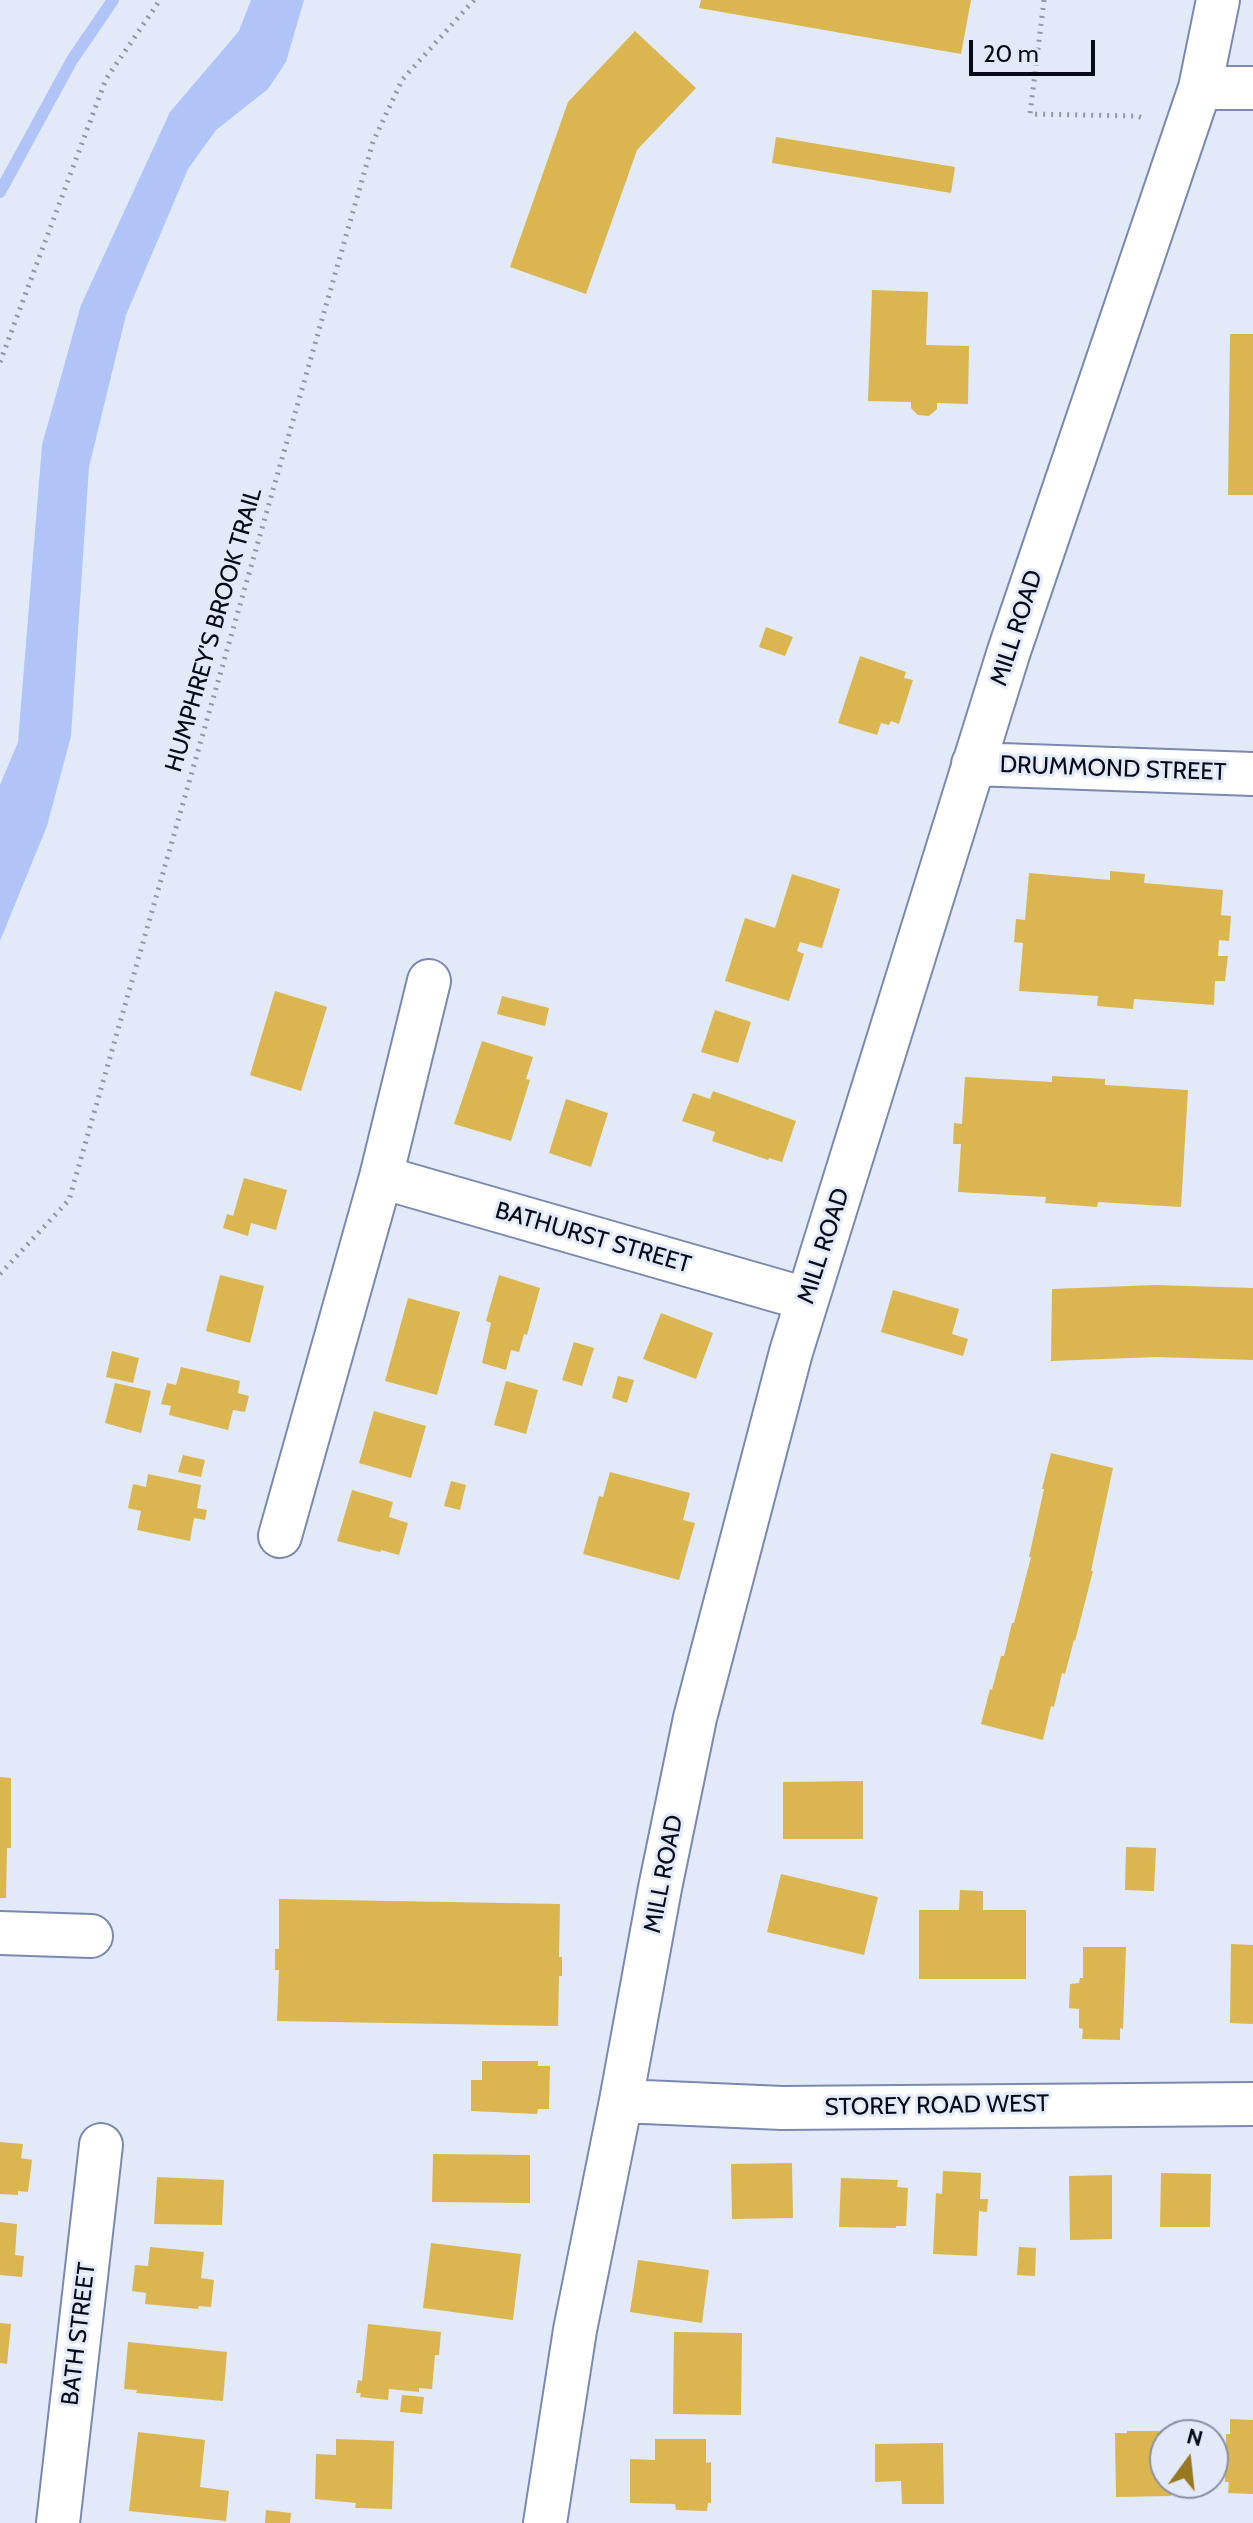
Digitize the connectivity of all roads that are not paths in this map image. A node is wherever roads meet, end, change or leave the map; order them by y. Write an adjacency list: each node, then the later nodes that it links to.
1 (1218, 0): 2 (street, MILL ROAD)
2 (1200, 88): 3 (street); 4 (street, MILL ROAD)
3 (1253, 88)
4 (973, 764): 5 (street, DRUMMOND STREET); 8 (street, MILL ROAD)
5 (1253, 774)
6 (429, 981): 7 (street)
7 (381, 1177): 8 (street, BATHURST STREET); 9 (street)
8 (806, 1299): 12 (street, MILL ROAD)
9 (280, 1536)
10 (0, 1933): 11 (street)
11 (91, 1936)
12 (621, 2101): 13 (street, STOREY ROAD WEST); 16 (street, MILL ROAD)
13 (1253, 2104)
14 (101, 2145): 15 (street, BATH STREET)
15 (58, 2523)
16 (545, 2523)

